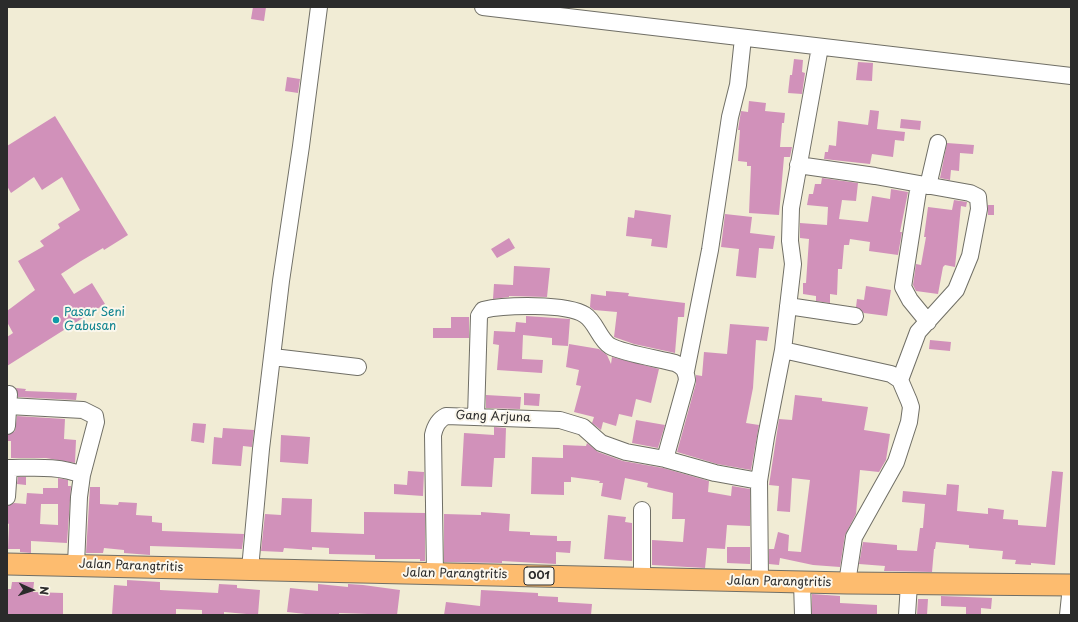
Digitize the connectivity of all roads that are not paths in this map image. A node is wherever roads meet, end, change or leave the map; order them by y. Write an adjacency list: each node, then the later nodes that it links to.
1 (319, 7): 13 (street)
2 (483, 7): 3 (street)
3 (743, 38): 4 (street); 15 (street)
4 (820, 47): 5 (street); 7 (street)
5 (1071, 76)
6 (938, 143): 8 (street)
7 (798, 165): 8 (street); 9 (street)
8 (923, 185): 11 (street); 11 (street)
9 (788, 306): 10 (street); 12 (street)
10 (855, 316)
11 (928, 322): 16 (street)
12 (783, 350): 16 (street); 22 (street)
13 (273, 357): 14 (street); 27 (street)
14 (358, 367)
15 (686, 372): 17 (street); 19 (street)
16 (900, 380): 32 (street)
17 (476, 416): 19 (street, Gang Arjuna); 28 (street, Gang Arjuna)
18 (7, 426): 21 (street)
19 (665, 459): 22 (street)
20 (8, 468): 21 (street); 23 (street)
21 (82, 475): 26 (street)
22 (759, 482): 30 (street)
23 (7, 497)
24 (642, 510): 29 (street)
25 (7, 564): 26 (main road, Jalan Parangtritis / 001)
26 (76, 564): 27 (main road, Jalan Parangtritis / 001)
27 (250, 569): 28 (main road, Jalan Parangtritis / 001)
28 (436, 574): 29 (main road, Jalan Parangtritis / 001)
29 (642, 579): 30 (main road, Jalan Parangtritis / 001)
30 (760, 581): 31 (main road, Jalan Parangtritis / 001)
31 (802, 582): 32 (main road, Jalan Parangtritis / 001); 35 (street)
32 (847, 583): 33 (main road, Jalan Parangtritis / 001)
33 (909, 584): 34 (main road, Jalan Parangtritis / 001); 36 (street)
34 (1071, 586): 37 (street)
35 (803, 615)
36 (907, 615)
37 (1068, 615)

